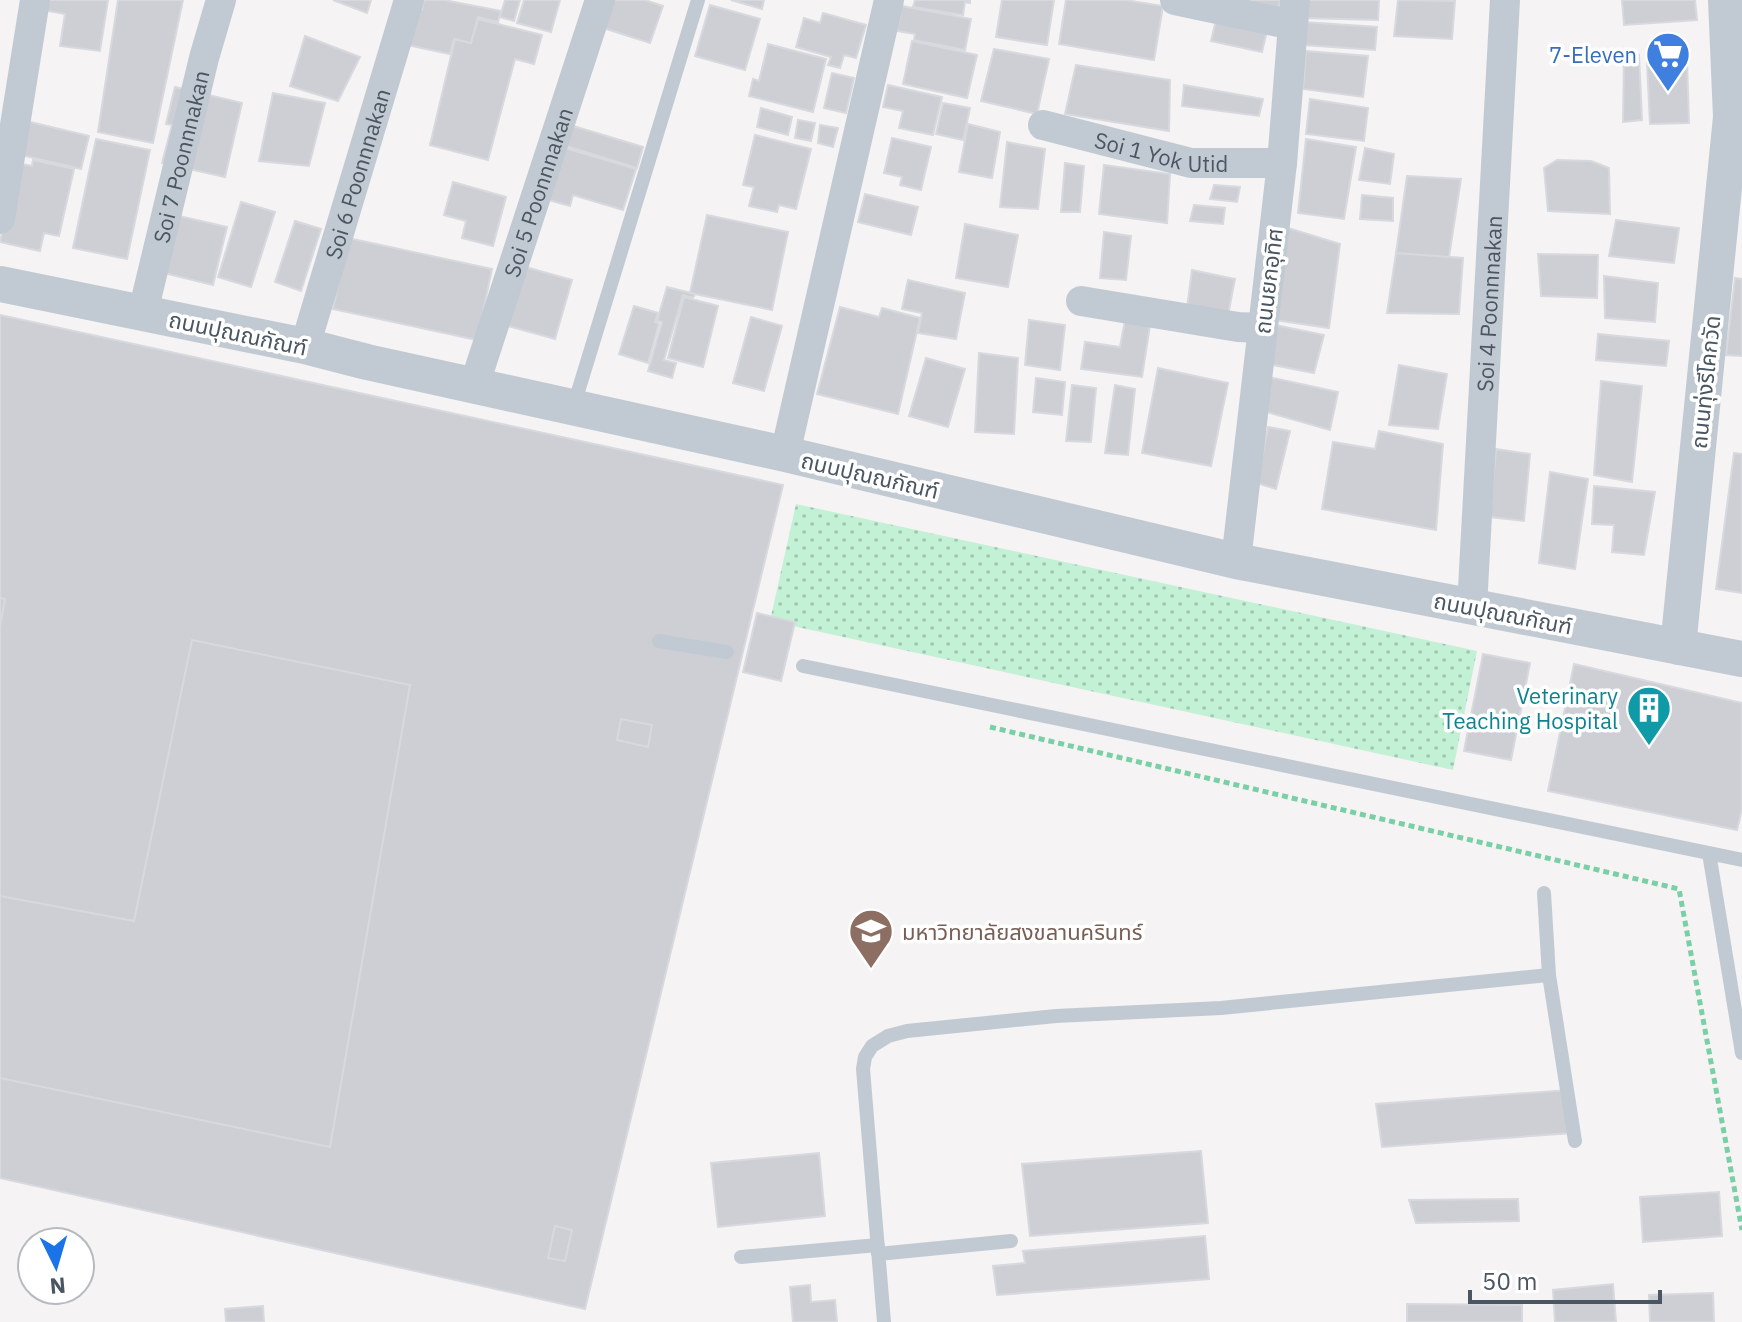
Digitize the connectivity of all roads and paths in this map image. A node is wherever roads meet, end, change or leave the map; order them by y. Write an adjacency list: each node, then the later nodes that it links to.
1 (35, 0): 15 (street)
2 (221, 0): 18 (street, Soi 7 Poonnnakan)
3 (409, 0): 20 (street, Soi 6 Poonnnakan)
4 (600, 0): 21 (street, Soi 5 Poonnnakan)
5 (698, 0): 22 (lane)
6 (889, 0): 23 (street)
7 (1175, 0): 10 (street)
8 (1505, 0): 25 (street, Soi 4 Poonnnakan)
9 (1726, 0): 11 (street, ถนนทุ่งรีโคกวัด)
10 (1294, 12): 13 (street, ถนนยกอุทิศ)
11 (1737, 117): 14 (street, ถนนทุ่งรีโคกวัด)
12 (1043, 125): 13 (street, Soi 1 Yok Utid)
13 (1282, 163): 19 (street, ถนนยกอุทิศ)
14 (1732, 212): 27 (street, ถนนทุ่งรีโคกวัด)
15 (0, 219)
16 (0, 284): 18 (street, ถนนปุณณกัณฑ์)
17 (1081, 301): 19 (street)
18 (143, 312): 20 (street, ถนนปุณณกัณฑ์)
19 (1262, 328): 24 (street, ถนนยกอุทิศ)
20 (305, 346): 21 (street, ถนนปุณณกัณฑ์)
21 (474, 386): 22 (street, ถนนปุณณกัณฑ์)
22 (572, 408): 23 (street, ถนนปุณณกัณฑ์)
23 (785, 454): 24 (street, ถนนปุณณกัณฑ์)
24 (1236, 561): 25 (street, ถนนปุณณกัณฑ์)
25 (1472, 607): 27 (street, ถนนปุณณกัณฑ์)
26 (659, 641): 28 (lane)
27 (1678, 647): 29 (street, ถนนปุณณกัณฑ์)
28 (727, 652)
29 (1742, 659)
30 (803, 666): 32 (lane)
31 (985, 726): 38 (path)
32 (1709, 853): 33 (lane); 36 (lane)
33 (1742, 860)
34 (1544, 893): 35 (lane)
35 (1549, 975): 37 (lane); 40 (lane)
36 (1742, 1053)
37 (1575, 1141)
38 (1742, 1230)
39 (1011, 1241): 40 (lane)
40 (878, 1249): 41 (lane); 42 (lane)
41 (741, 1257)
42 (884, 1322)

